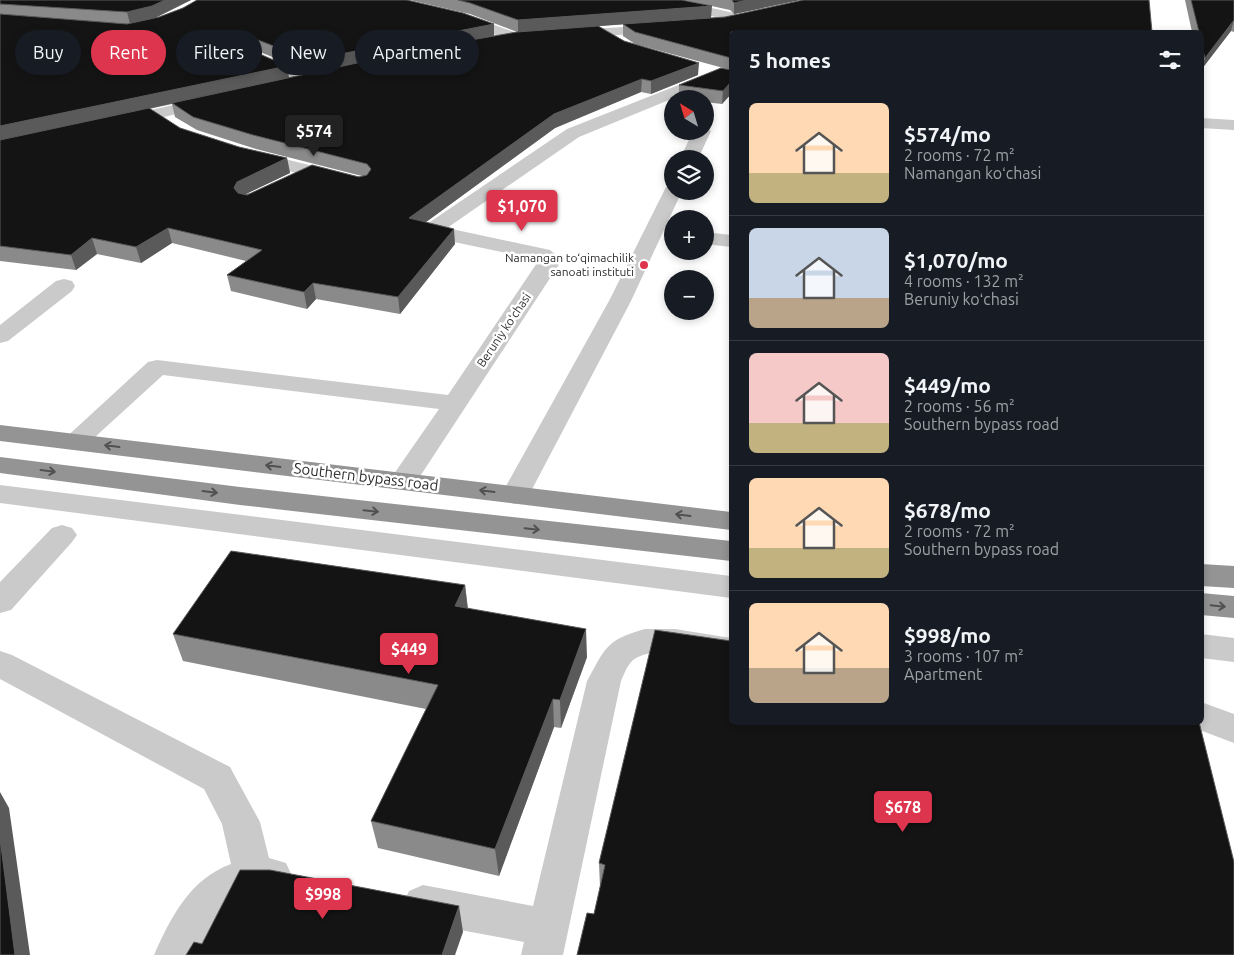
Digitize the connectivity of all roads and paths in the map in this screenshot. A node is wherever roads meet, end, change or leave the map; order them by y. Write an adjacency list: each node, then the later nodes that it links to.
1 (385, 0): 8 (street)
2 (657, 0): 3 (street)
3 (705, 25)
4 (677, 27): 5 (street)
5 (604, 33): 6 (street); 10 (street)
6 (556, 35)
7 (536, 36): 8 (street)
8 (517, 38): 9 (street)
9 (489, 43)
10 (623, 45)
11 (262, 59): 15 (street)
12 (690, 67): 13 (street)
13 (725, 75): 33 (street, Beruniy koʻchasi)
14 (329, 76): 15 (street)
15 (310, 80): 16 (street)
16 (281, 86)
17 (223, 99): 18 (street)
18 (155, 114): 20 (street); 22 (street)
19 (1204, 122): 21 (street)
20 (108, 125)
21 (1234, 125)
22 (176, 127)
23 (232, 150): 24 (street)
24 (311, 172): 25 (street); 26 (street)
25 (354, 182)
26 (284, 185)
27 (671, 200): 28 (street)
28 (663, 233): 39 (street)
29 (714, 239): 30 (street)
30 (729, 241)
31 (64, 286): 32 (street)
32 (0, 336)
33 (455, 403): 35 (street); 37 (street, Beruniy koʻchasi)
34 (0, 433): 35 (highway, Southern bypass road)
35 (74, 442): 37 (highway, Southern bypass road, one-way to 35)
36 (0, 465): 42 (highway, one-way to 42)
37 (403, 481): 39 (highway, Southern bypass road, one-way to 37)
38 (0, 494): 45 (street)
39 (515, 495): 40 (highway, Southern bypass road, one-way to 39)
40 (729, 521)
41 (62, 535): 46 (street)
42 (729, 551)
43 (1204, 575): 44 (highway)
44 (1234, 577)
45 (729, 586)
46 (0, 602)
47 (1204, 604): 48 (highway, one-way to 48)
48 (1234, 608)
49 (1204, 646): 51 (street)
50 (729, 650): 58 (street)
51 (1234, 650)
52 (0, 664): 55 (street)
53 (1204, 717): 54 (street)
54 (1234, 729)
55 (253, 875): 56 (street); 59 (street)
56 (308, 882)
57 (385, 897): 58 (street)
58 (546, 941)
59 (175, 955)

